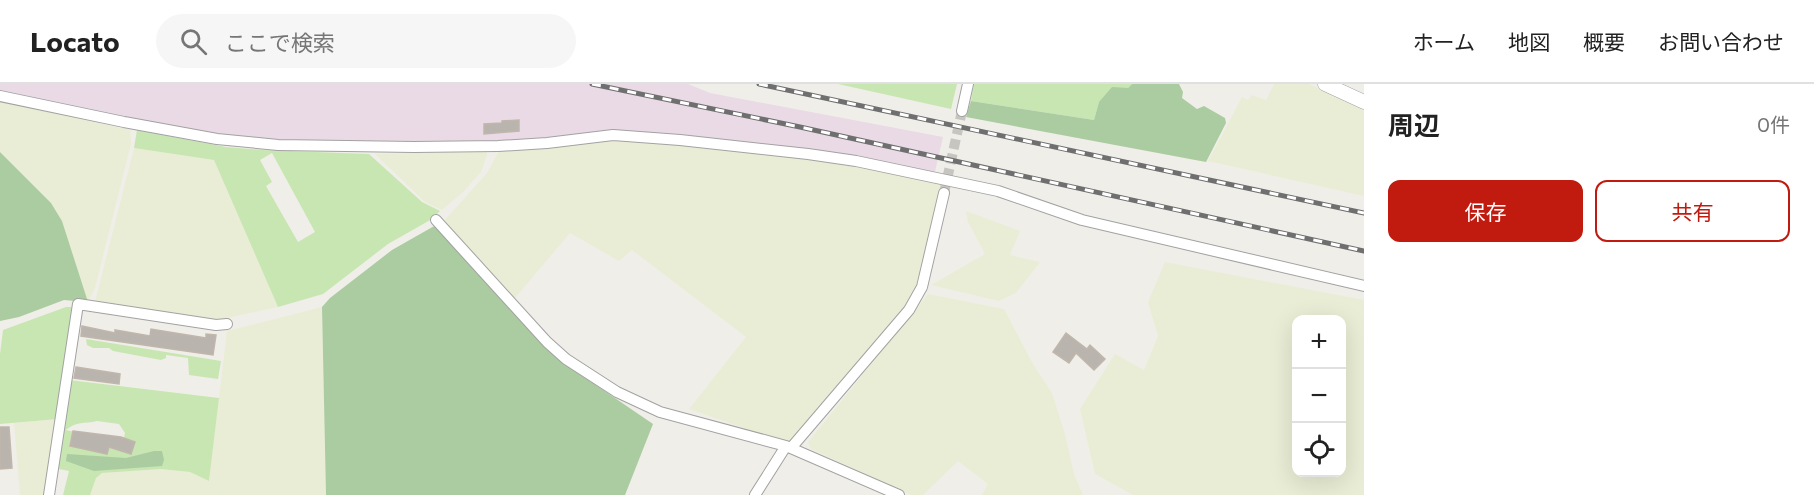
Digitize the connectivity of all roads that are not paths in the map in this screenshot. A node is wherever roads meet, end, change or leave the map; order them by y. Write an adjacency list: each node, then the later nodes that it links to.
1 (968, 84): 5 (street)
2 (1325, 84): 4 (street)
3 (0, 96): 8 (street)
4 (1364, 102)
5 (962, 111)
6 (944, 193): 10 (street)
7 (436, 220): 10 (street)
8 (1364, 286)
9 (226, 324): 11 (street)
10 (788, 447): 12 (street); 13 (street)
11 (49, 495)
12 (755, 495)
13 (899, 495)

